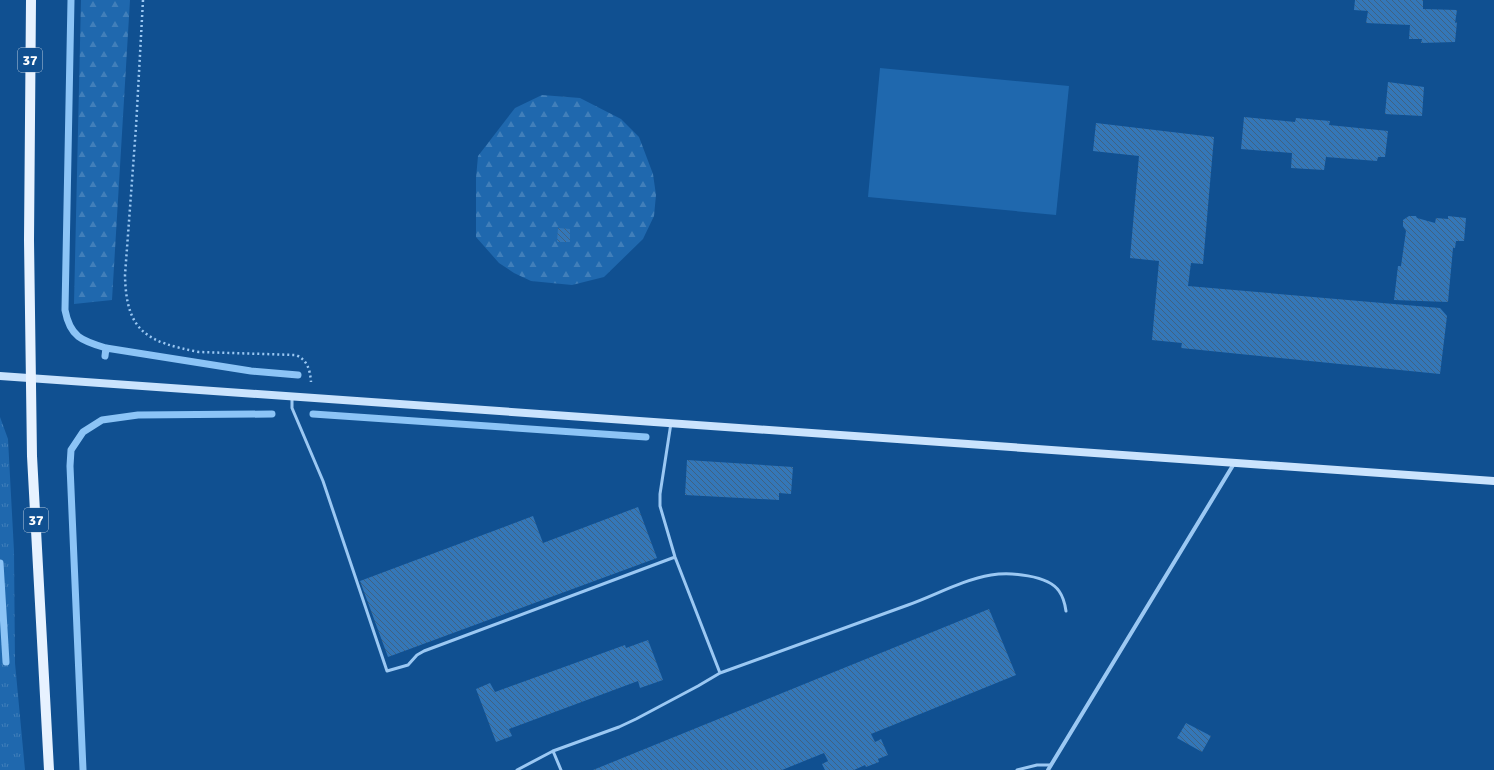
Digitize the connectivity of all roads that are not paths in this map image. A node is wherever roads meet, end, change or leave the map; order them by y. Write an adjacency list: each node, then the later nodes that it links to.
1 (31, 0): 3 (main road, 37)
2 (0, 376): 3 (street)
3 (31, 379): 4 (street); 13 (main road, 37)
4 (292, 397): 5 (street); 8 (lane)
5 (671, 423): 6 (street); 8 (lane)
6 (1235, 462): 7 (street); 12 (street)
7 (1494, 481)
8 (675, 557): 10 (lane)
9 (1066, 611): 10 (lane)
10 (720, 673): 11 (lane)
11 (553, 751): 14 (lane); 15 (lane)
12 (1051, 765): 16 (lane); 17 (street)
13 (49, 770)
14 (517, 770)
15 (561, 770)
16 (1017, 770)
17 (1048, 770)

